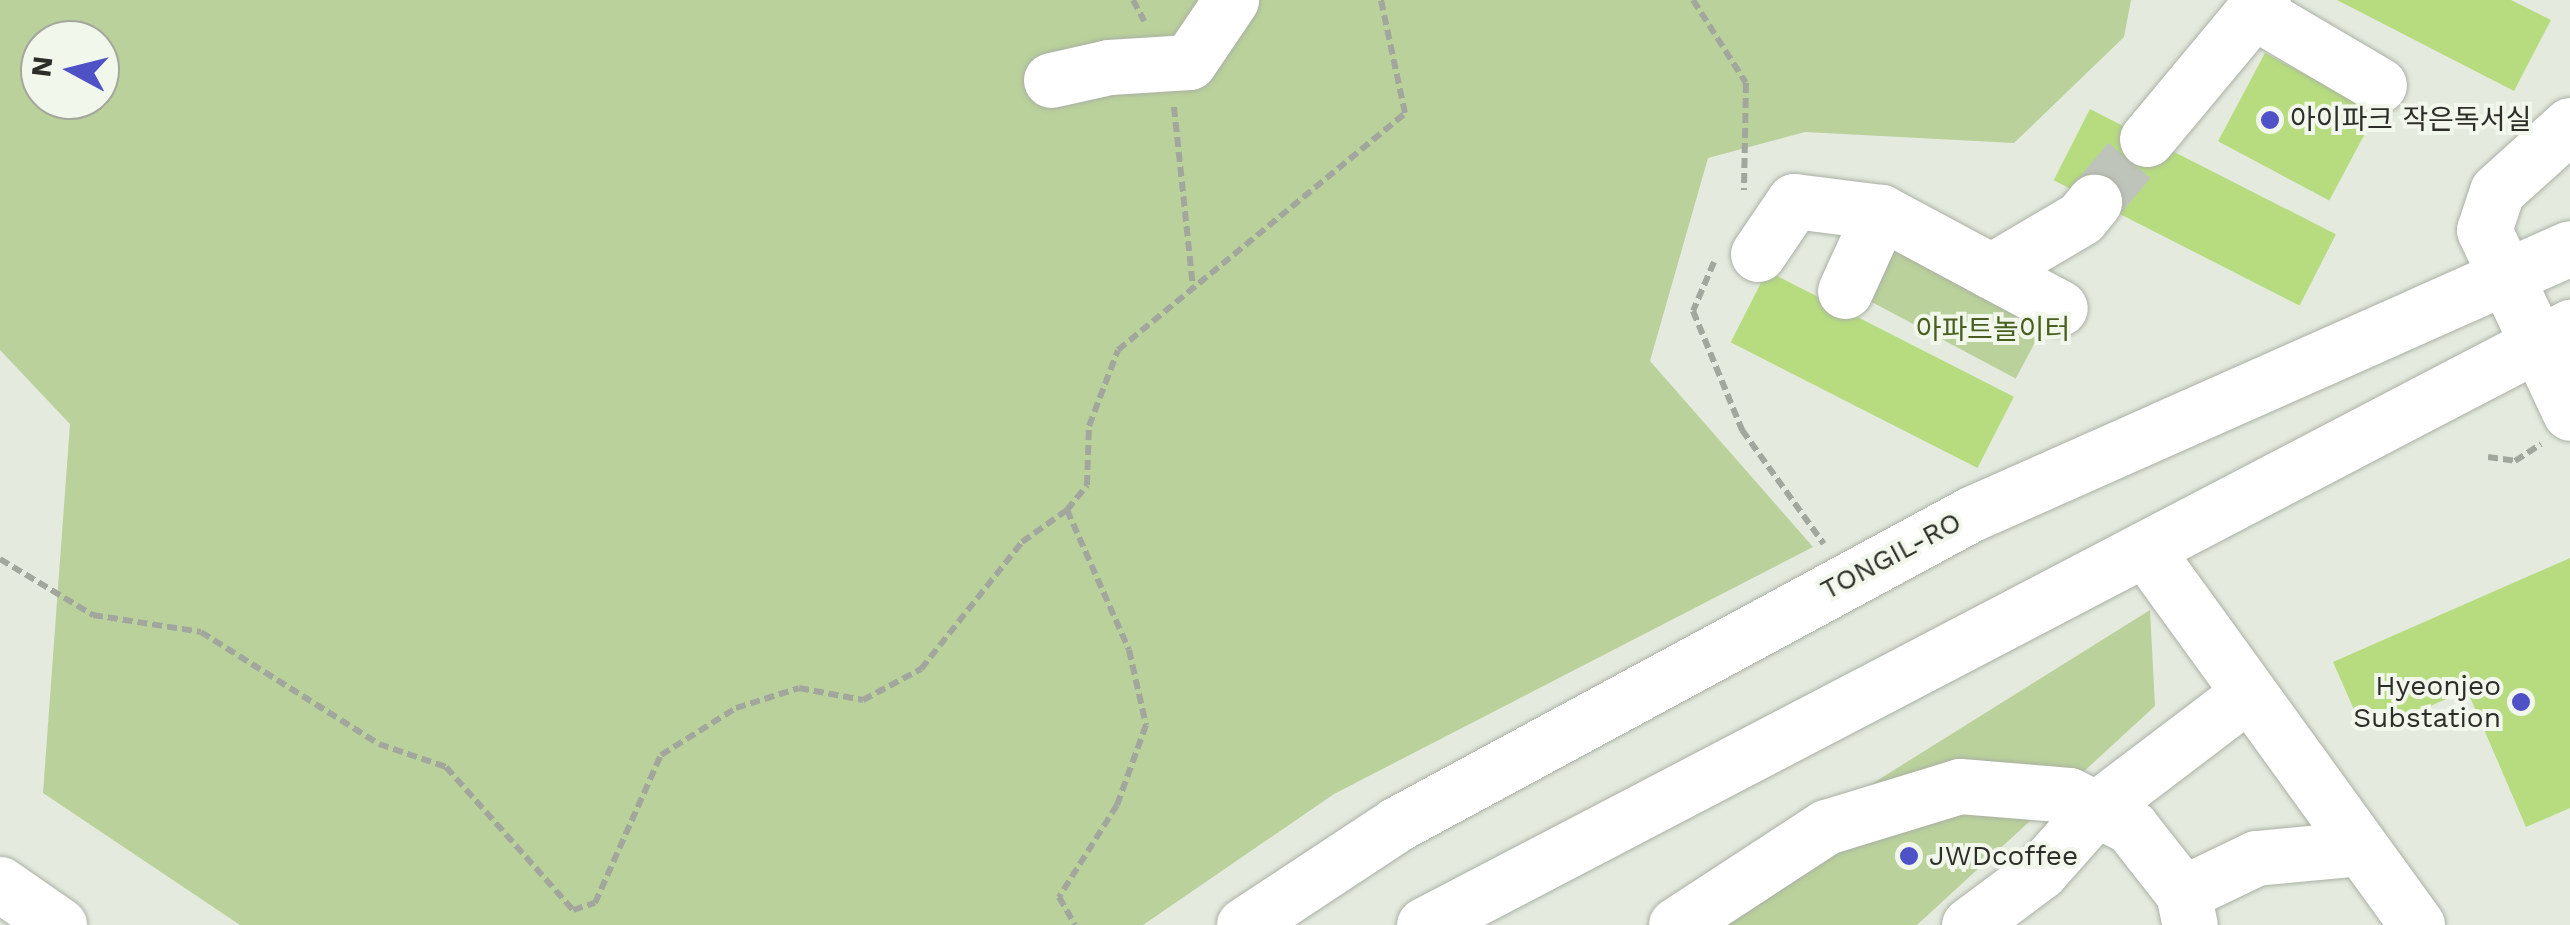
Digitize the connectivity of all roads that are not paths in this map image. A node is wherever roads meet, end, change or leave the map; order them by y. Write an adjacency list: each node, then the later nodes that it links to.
1 (1231, 0): 3 (main road)
2 (2258, 6): 4 (main road); 6 (main road)
3 (1051, 80)
4 (2379, 85)
5 (2570, 124): 12 (main road)
6 (2147, 138)
7 (2094, 202): 11 (main road)
8 (1881, 212): 10 (main road); 11 (main road); 13 (main road)
9 (2570, 248): 12 (main road, TONGIL-RO)
10 (1758, 254)
11 (1991, 271): 14 (main road)
12 (2503, 276): 15 (main road); 22 (main road, TONGIL-RO)
13 (1846, 290)
14 (2060, 308)
15 (2553, 335): 16 (main road); 17 (main road)
16 (2563, 423)
17 (2145, 549): 18 (main road); 23 (main road)
18 (2246, 695): 19 (main road); 20 (main road)
19 (2096, 809): 21 (main road); 24 (main road); 25 (main road)
20 (2360, 848): 21 (main road); 26 (main road)
21 (2187, 909)
22 (1244, 925)
23 (1424, 925)
24 (1676, 925)
25 (1969, 925)
26 (2417, 925)

